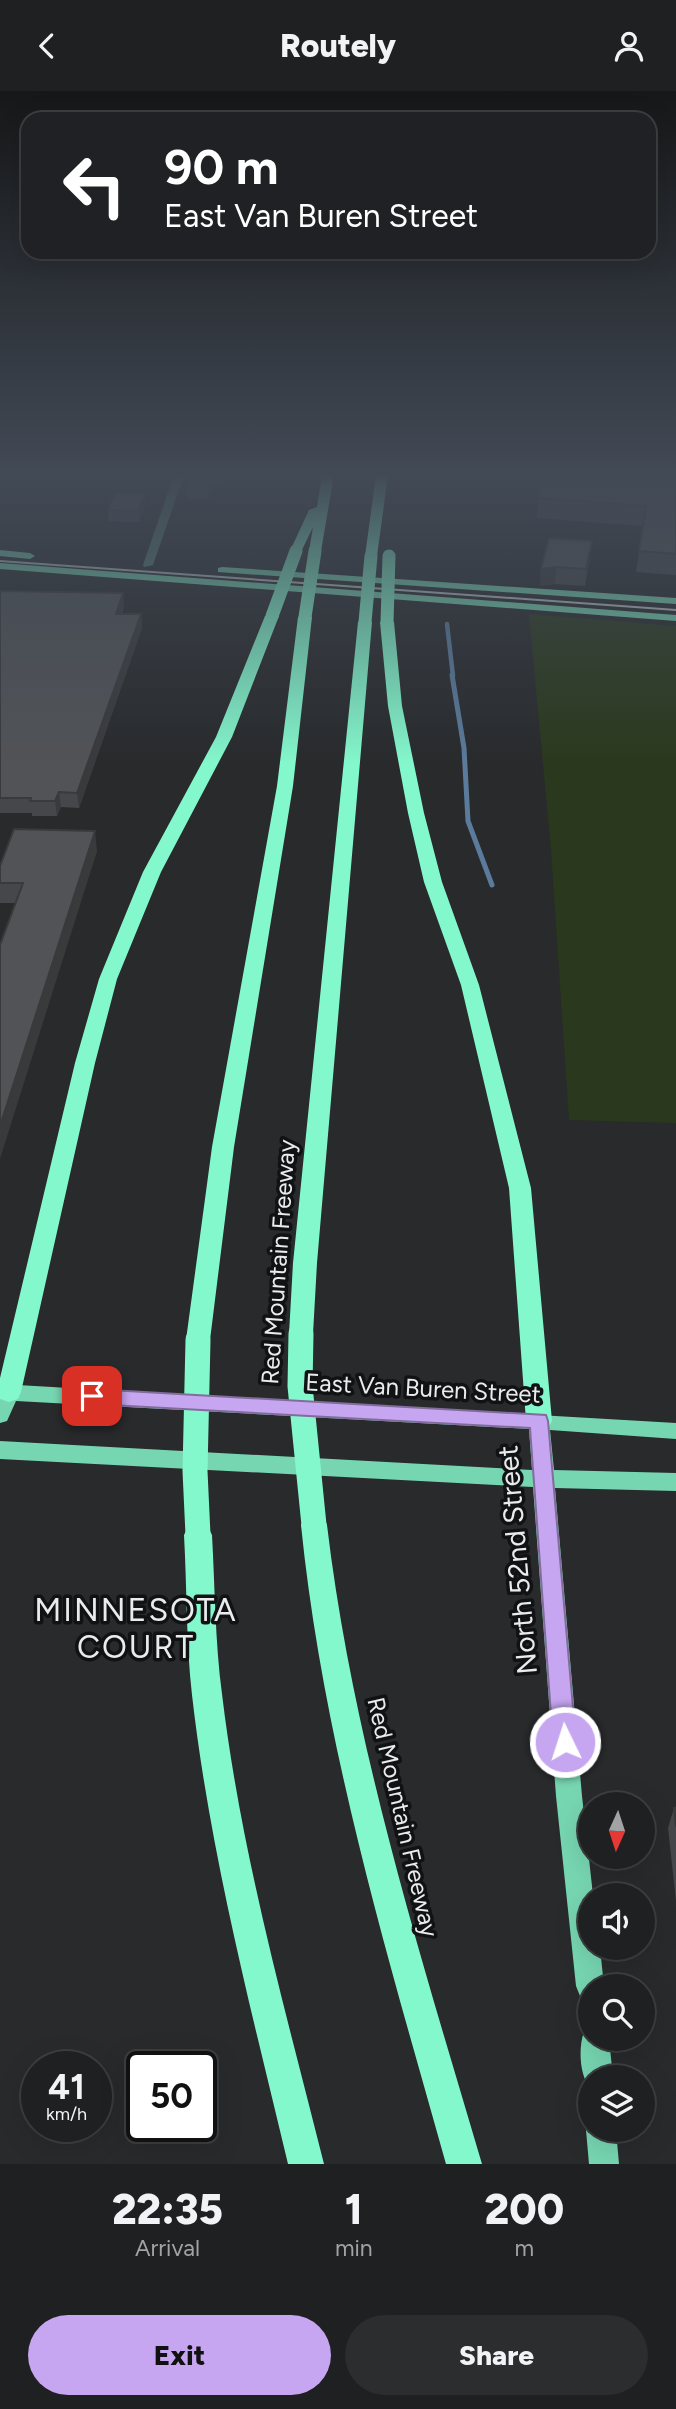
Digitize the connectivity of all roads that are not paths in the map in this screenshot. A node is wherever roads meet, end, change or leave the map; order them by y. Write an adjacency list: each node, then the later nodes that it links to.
1 (86, 572): 8 (main road)
2 (241, 572): 7 (main road)
3 (288, 572): 9 (highway, bridge)
4 (312, 572): 18 (highway, bridge)
5 (370, 572): 19 (highway, Red Mountain Freeway, bridge)
6 (389, 572): 11 (highway, bridge)
7 (676, 601)
8 (676, 618)
9 (5, 1392): 10 (main road); 11 (main road, East Van Buren Street)
10 (0, 1415)
11 (539, 1421): 12 (main road, East Van Buren Street); 14 (main road, North 52nd Street)
12 (676, 1431)
13 (0, 1450): 14 (main road)
14 (542, 1480): 15 (main road); 16 (main road, North 52nd Street)
15 (676, 1482)
16 (589, 1974)
17 (602, 2142): 20 (main road)
18 (306, 2164)
19 (464, 2164)
20 (604, 2164)

